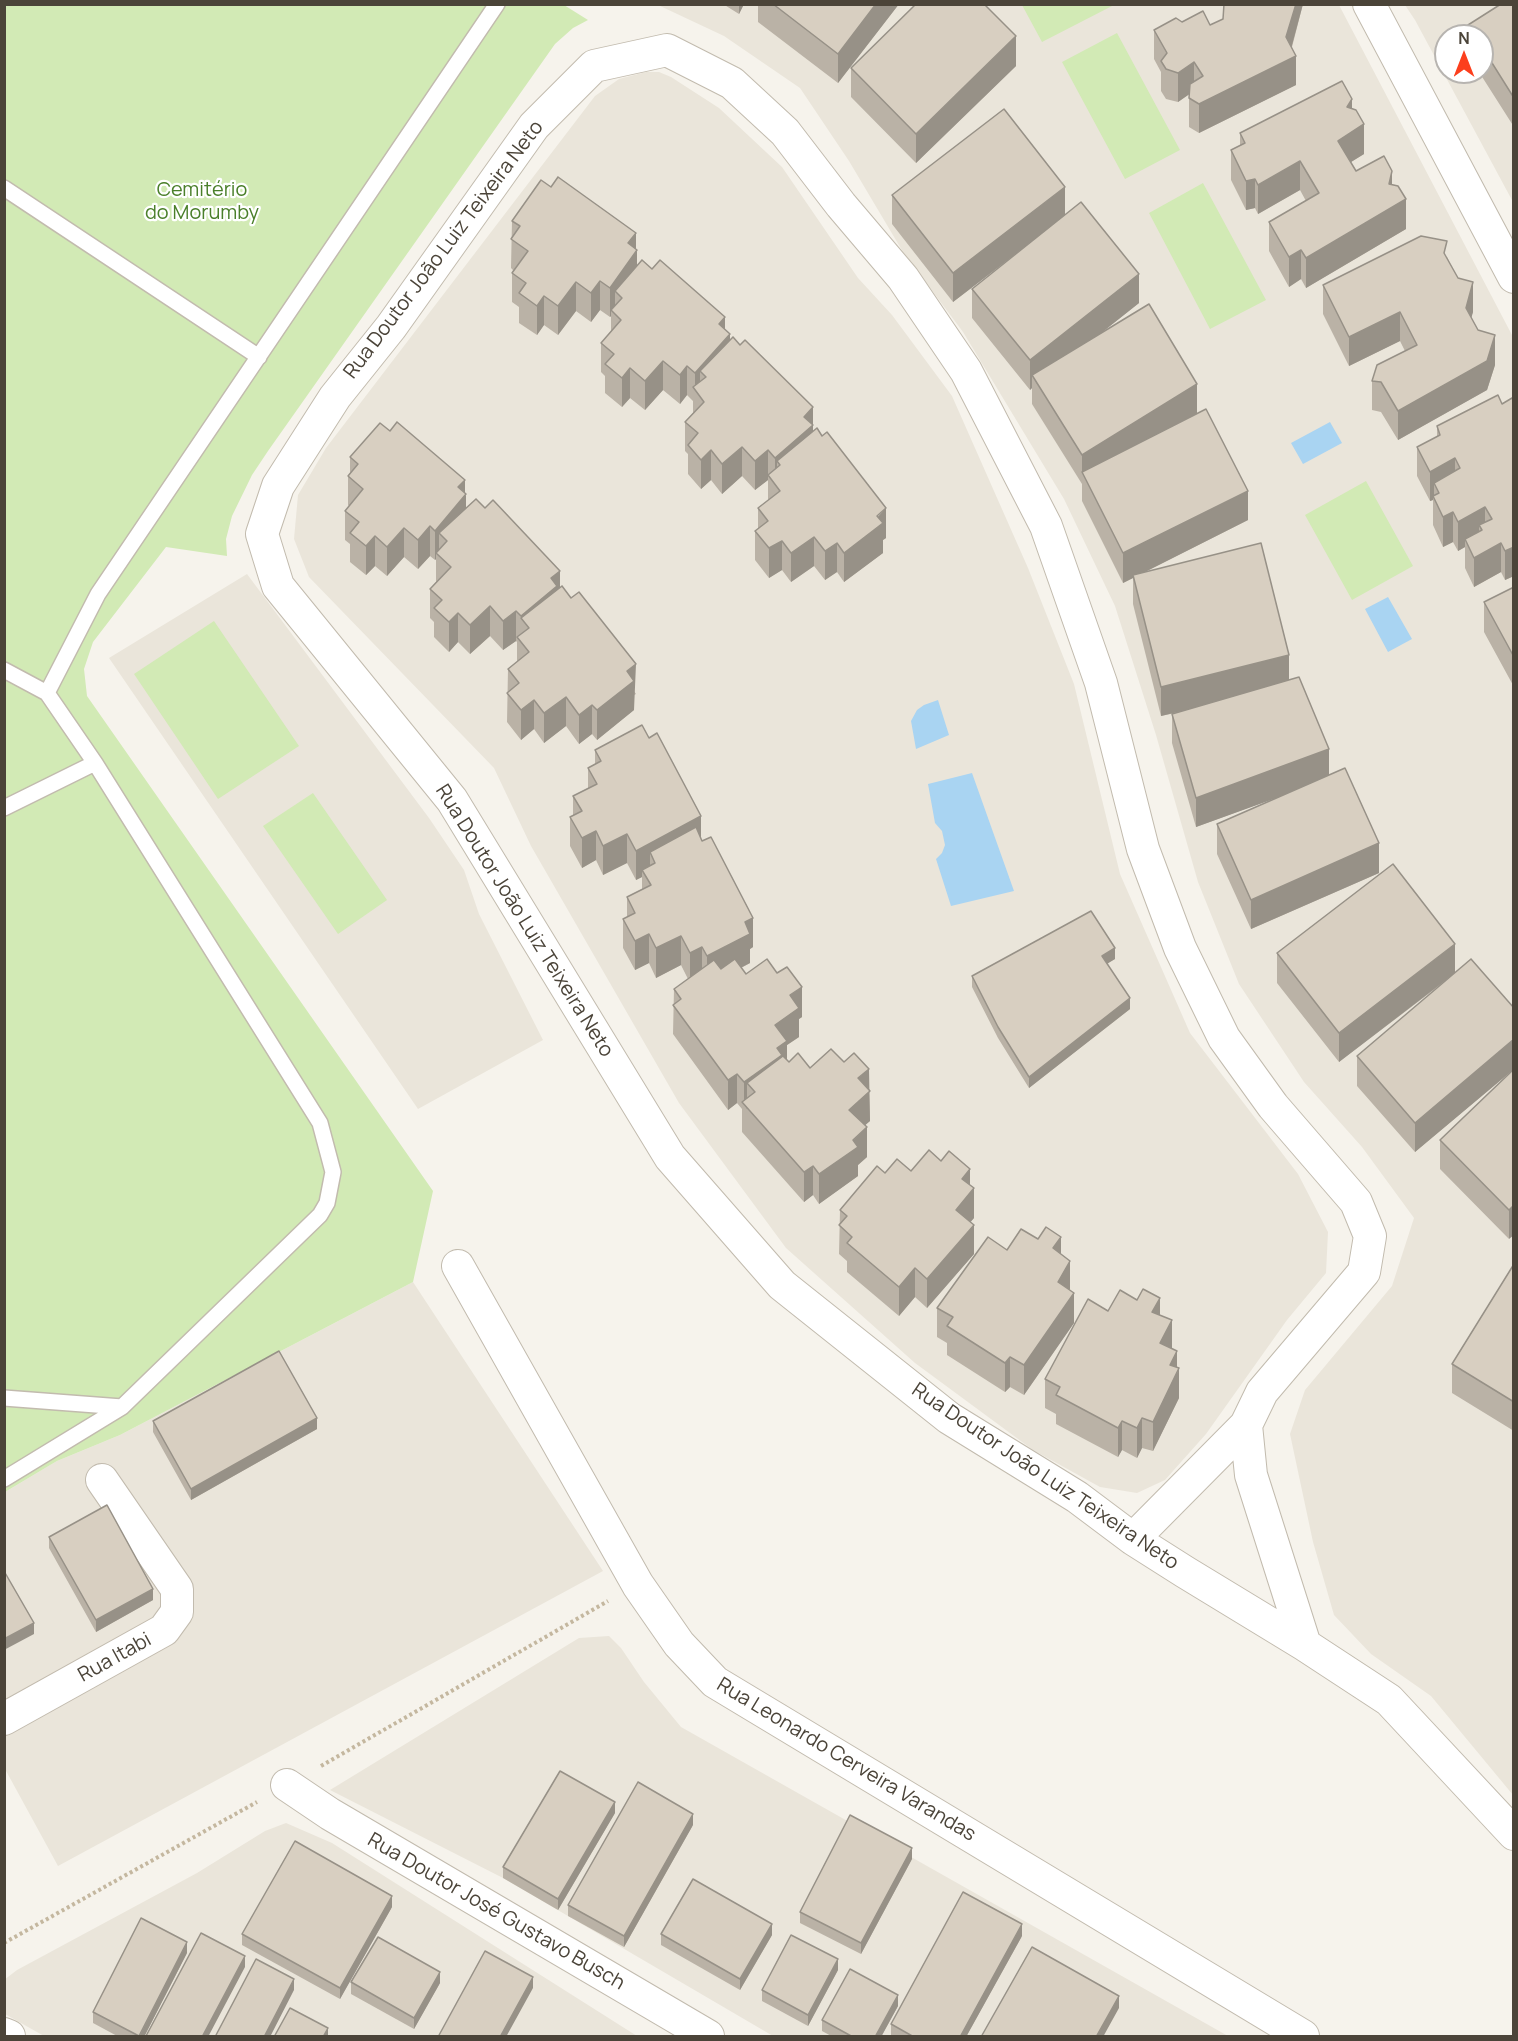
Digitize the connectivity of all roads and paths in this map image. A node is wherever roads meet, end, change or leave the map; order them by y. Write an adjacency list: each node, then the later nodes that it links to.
1 (497, 4): 5 (lane)
2 (1369, 4): 4 (street)
3 (4, 188): 5 (lane)
4 (1514, 277)
5 (259, 357): 7 (lane)
6 (4, 670): 7 (lane)
7 (47, 693): 8 (lane)
8 (95, 763): 9 (lane); 12 (lane)
9 (4, 808)
10 (458, 1266): 24 (street, Rua Leonardo Cerveira Varandas)
11 (4, 1398): 12 (lane)
12 (122, 1407): 14 (lane)
13 (1246, 1425): 16 (street); 16 (street, Rua Doutor João Luiz Teixeira Neto); 17 (street)
14 (4, 1479)
15 (102, 1479): 18 (street, Rua Itabi)
16 (1133, 1539): 17 (street, Rua Doutor João Luiz Teixeira Neto)
17 (1305, 1645): 20 (street, Rua Doutor João Luiz Teixeira Neto)
18 (4, 1719)
19 (287, 1785): 23 (street, Rua Doutor José Gustavo Busch)
20 (1514, 1833)
21 (4, 2034): 22 (street)
22 (9, 2037)
23 (708, 2037)
24 (1304, 2037)

